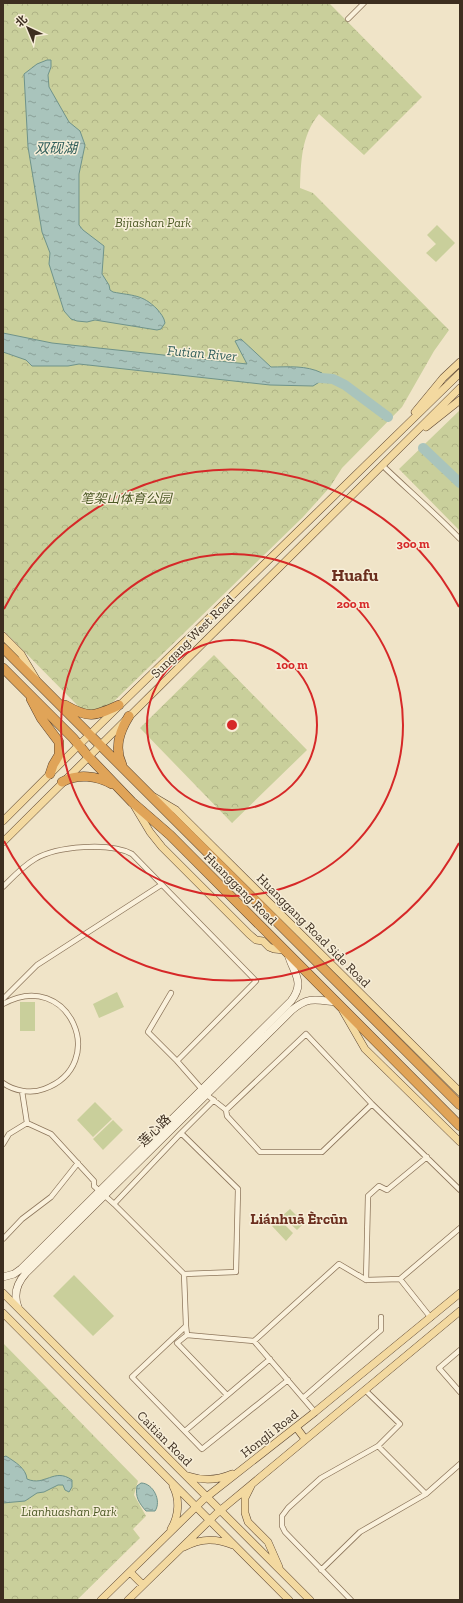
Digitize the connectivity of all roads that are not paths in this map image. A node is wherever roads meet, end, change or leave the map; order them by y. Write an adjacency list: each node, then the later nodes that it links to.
1 (364, 3): 2 (street)
2 (348, 19)
3 (460, 362): 7 (main road, Sungang West Road)
4 (460, 373): 7 (main road, Sungang West Road)
5 (458, 390): 8 (main road, Sungang West Road)
6 (460, 400): 8 (main road, Sungang West Road)
7 (391, 440): 10 (main road, Sungang West Road)
8 (399, 448): 9 (main road, Sungang West Road)
9 (382, 465): 11 (main road, Sungang West Road); 12 (street)
10 (363, 467): 11 (main road); 19 (main road, Sungang West Road)
11 (371, 476): 20 (main road, Sungang West Road)
12 (460, 539)
13 (3, 636): 16 (main road)
14 (3, 648): 16 (highway, Huanggang Road)
15 (5, 671): 17 (highway, Huanggang Road)
16 (38, 683): 18 (highway, Huanggang Road)
17 (29, 694): 23 (highway, Huanggang Road); 26 (highway)
18 (56, 701): 19 (highway); 21 (highway, Huanggang Road)
19 (119, 705): 21 (main road, Sungang West Road)
20 (129, 716): 22 (main road, Sungang West Road); 25 (highway)
21 (90, 734): 22 (highway, Huanggang Road); 23 (main road, Sungang West Road)
22 (100, 744): 24 (main road, Sungang West Road); 25 (highway, Huanggang Road)
23 (79, 745): 24 (highway, Huanggang Road); 26 (main road, Sungang West Road)
24 (88, 756): 27 (main road, Sungang West Road); 28 (highway, Huanggang Road)
25 (124, 768): 29 (highway, Huanggang Road)
26 (50, 774): 31 (main road, Sungang West Road)
27 (62, 782): 28 (highway); 32 (main road, Sungang West Road)
28 (118, 787): 30 (highway, Huanggang Road)
29 (147, 791): 43 (main road, Huanggang Road Side Road); 47 (highway, Huanggang Road)
30 (132, 802): 35 (highway, Huanggang Road); 35 (main road)
31 (3, 822)
32 (3, 842)
33 (161, 885): 34 (street); 37 (street); 40 (street)
34 (3, 887)
35 (286, 952): 39 (highway, Huanggang Road); 44 (main road, 莲心路)
36 (171, 993): 40 (street)
37 (3, 999)
38 (3, 1004): 42 (street)
39 (338, 1004): 44 (main road, 莲心路); 50 (highway, Huanggang Road); 52 (main road)
40 (177, 1061): 44 (street)
41 (3, 1083): 42 (street)
42 (22, 1091): 49 (street)
43 (460, 1092)
44 (205, 1093): 45 (street); 57 (main road, 莲心路)
45 (214, 1100): 48 (street); 51 (street)
46 (372, 1104): 48 (street); 48 (street); 54 (street)
47 (460, 1105)
48 (226, 1110)
49 (27, 1123): 53 (street); 55 (street)
50 (460, 1126)
51 (181, 1133): 58 (street); 61 (street)
52 (460, 1142)
53 (3, 1144)
54 (427, 1157): 56 (street); 65 (street)
55 (78, 1163): 57 (street); 60 (street)
56 (460, 1190)
57 (102, 1193): 58 (street); 63 (main road, 莲心路); 68 (main road, 莲心路)
58 (114, 1204): 61 (street)
59 (460, 1228): 64 (street)
60 (3, 1239)
61 (184, 1274): 73 (street)
62 (358, 1275): 65 (street)
63 (3, 1277)
64 (400, 1279): 65 (street); 72 (street)
65 (366, 1280): 75 (street)
66 (3, 1292): 68 (main road, Caitian Road)
67 (460, 1293): 72 (main road, Hongli Road)
68 (18, 1308): 91 (main road, Caitian Road)
69 (460, 1311): 79 (main road, Hongli Road)
70 (3, 1313): 92 (main road, Caitian Road)
71 (381, 1316): 82 (street)
72 (431, 1318): 83 (main road, Hongli Road)
73 (186, 1326): 74 (street); 85 (street)
74 (187, 1335): 75 (street); 81 (street)
75 (254, 1341): 77 (street)
76 (460, 1350): 80 (street)
77 (270, 1359): 78 (street); 81 (street)
78 (288, 1380): 82 (street); 85 (street)
79 (365, 1390): 86 (main road, Hongli Road); 87 (street)
80 (460, 1392)
81 (227, 1395): 85 (street)
82 (303, 1398): 83 (street)
83 (315, 1412): 84 (main road, Hongli Road)
84 (296, 1428): 86 (main road); 89 (main road, Hongli Road)
85 (185, 1431)
86 (305, 1439): 90 (main road, Hongli Road)
87 (378, 1446): 93 (street); 102 (street)
88 (460, 1464): 93 (street)
89 (248, 1465): 91 (main road); 94 (main road, Hongli Road)
90 (262, 1475): 96 (main road, Hongli Road); 101 (main road)
91 (186, 1476): 94 (main road, Caitian Road)
92 (170, 1480): 95 (main road, Caitian Road); 98 (main road)
93 (426, 1494): 102 (street)
94 (207, 1497): 95 (main road, Hongli Road); 96 (main road, Caitian Road)
95 (196, 1507): 97 (main road, Caitian Road); 98 (main road, Hongli Road)
96 (220, 1510): 97 (main road, Hongli Road); 101 (main road, Caitian Road)
97 (209, 1520): 99 (main road, Caitian Road); 100 (main road, Hongli Road)
98 (166, 1536): 103 (main road, Hongli Road)
99 (236, 1547): 100 (main road); 107 (main road, Caitian Road)
100 (174, 1554): 104 (main road, Hongli Road)
101 (279, 1569): 108 (main road, Caitian Road)
102 (322, 1570): 109 (street)
103 (130, 1572): 104 (main road); 105 (main road, Hongli Road)
104 (143, 1585): 106 (main road, Hongli Road)
105 (101, 1600)
106 (128, 1600)
107 (289, 1600)
108 (310, 1600)
109 (351, 1600)

